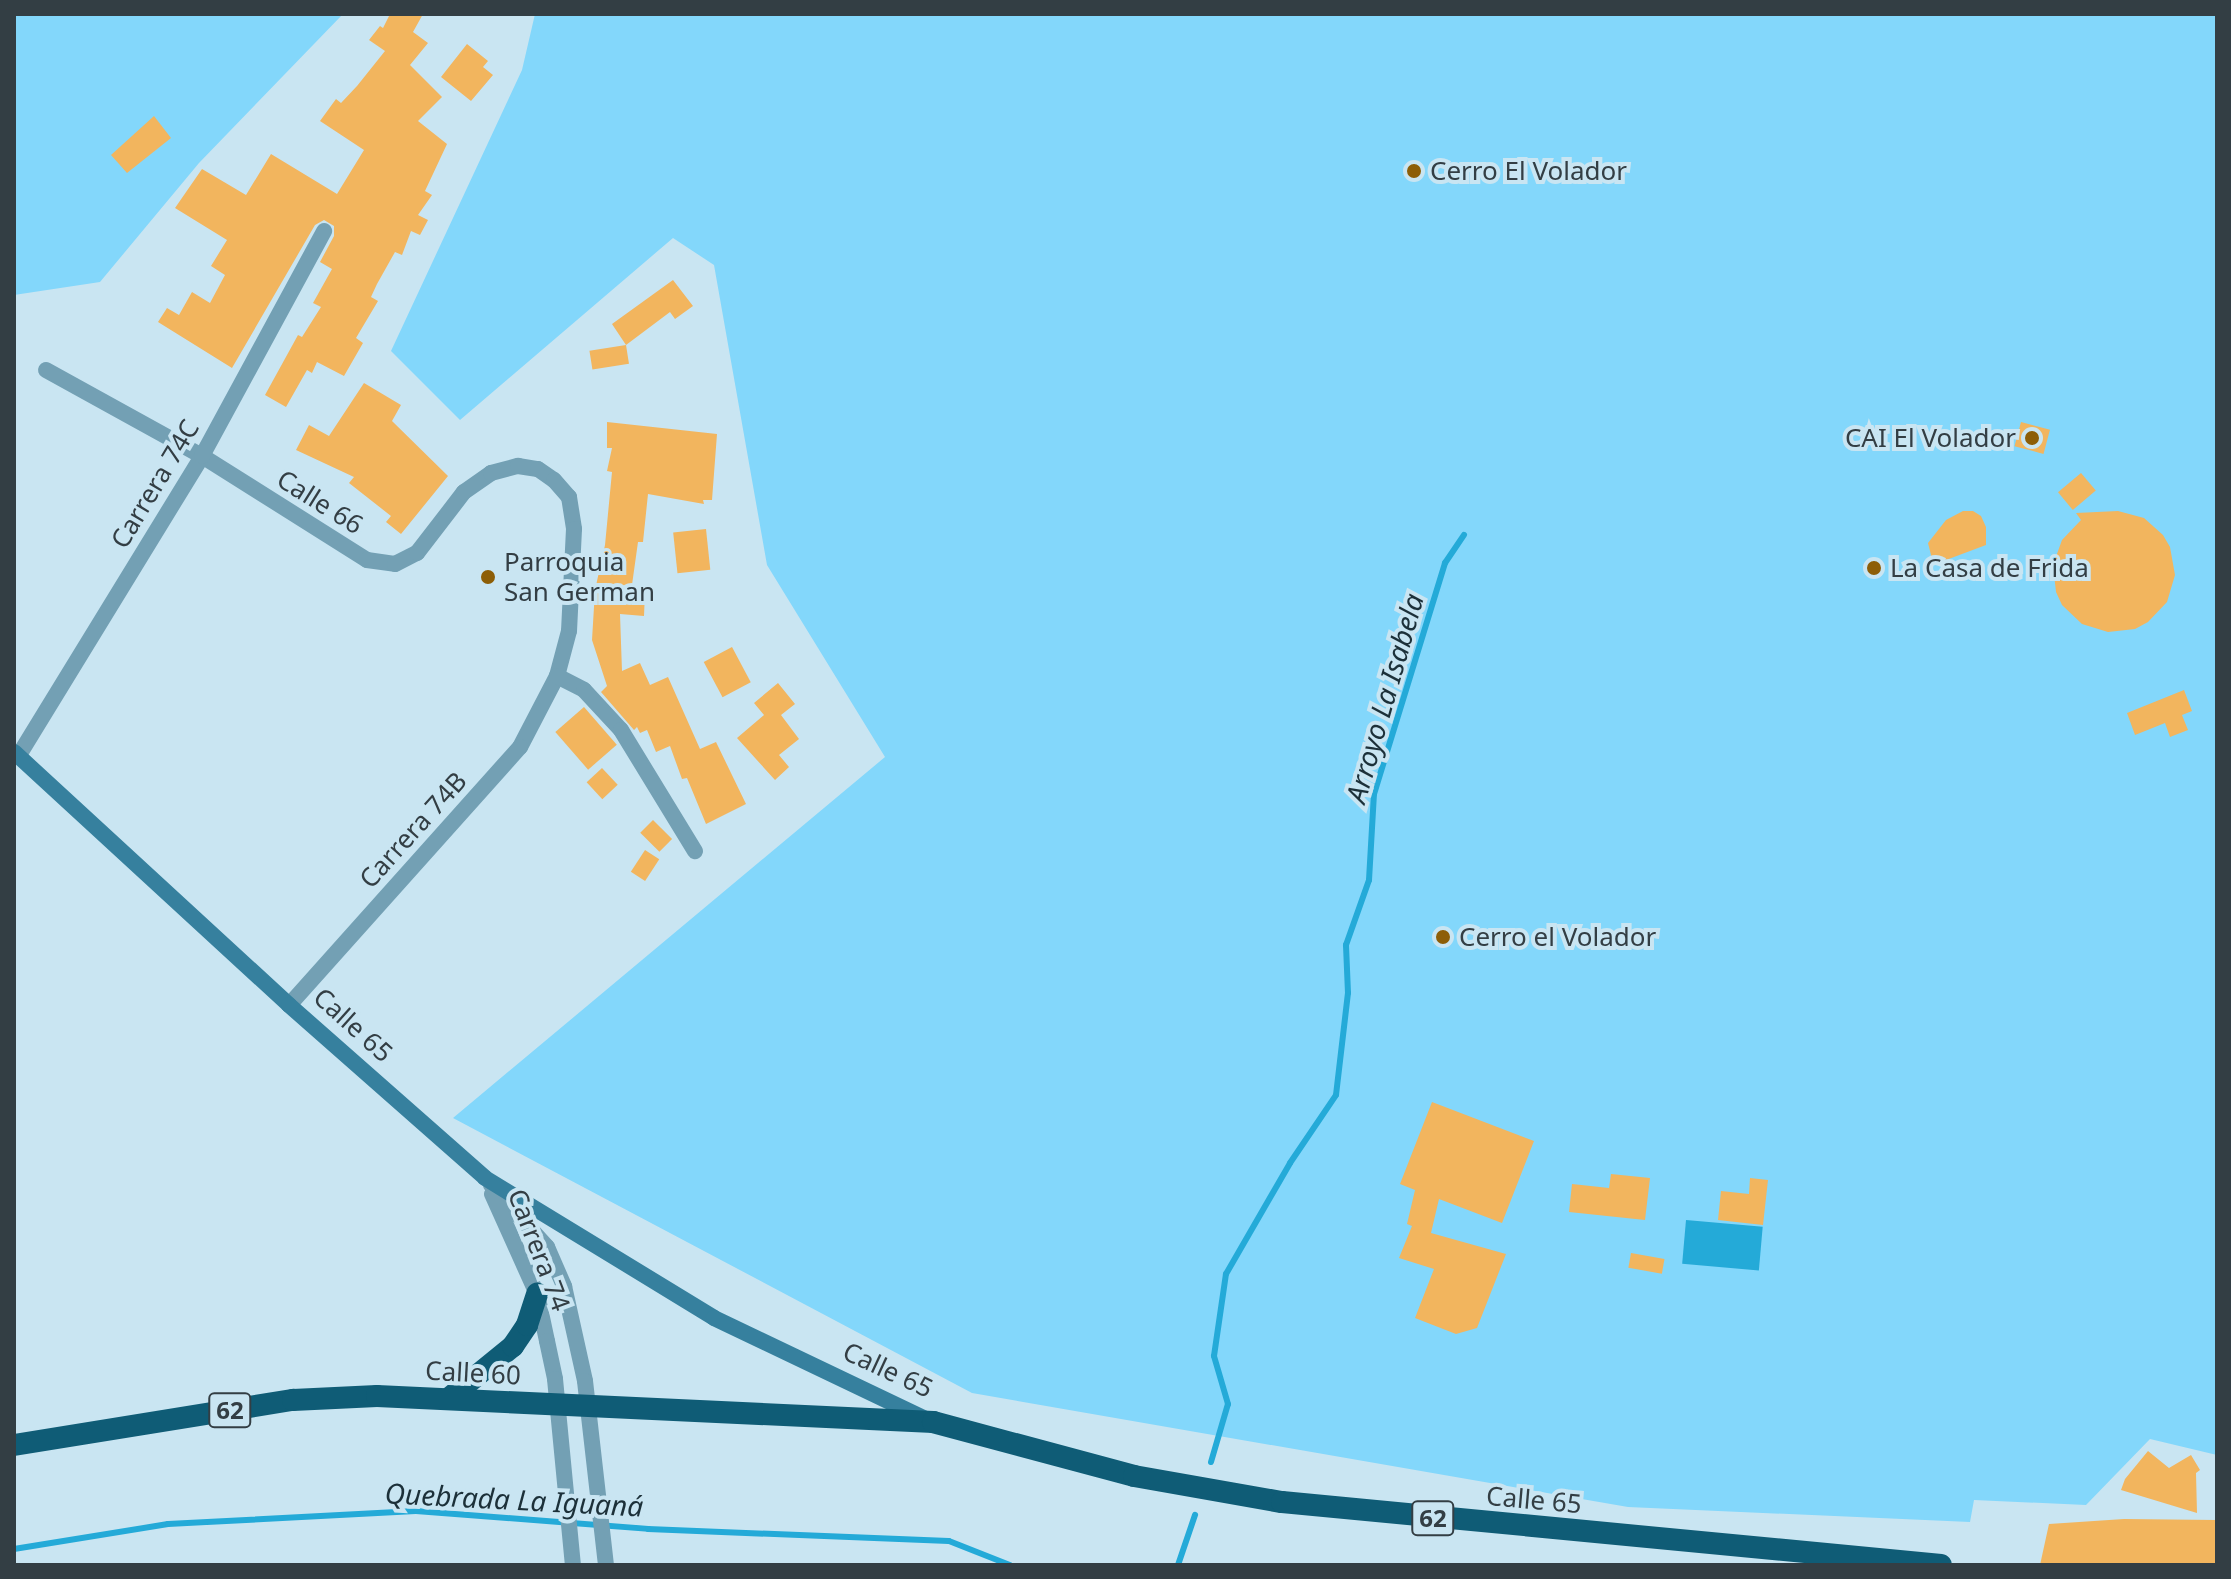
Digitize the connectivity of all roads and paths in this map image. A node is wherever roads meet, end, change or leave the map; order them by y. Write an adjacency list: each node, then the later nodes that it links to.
1 (324, 231): 3 (street, Carrera 74C)
2 (46, 370): 3 (street, Calle 66)
3 (202, 456): 4 (street, Calle 66); 6 (street, Carrera 74C)
4 (554, 480): 5 (street, Carrera 74B)
5 (557, 676): 7 (street); 8 (street, Carrera 74B)
6 (15, 753): 8 (main road, Calle 65)
7 (695, 851)
8 (289, 1005): 9 (main road, Calle 65)
9 (485, 1178): 10 (street, Carrera 74); 13 (street, Carrera 74); 14 (main road, Calle 65)
10 (537, 1294): 11 (highway); 12 (street, Carrera 74)
11 (448, 1399): 12 (highway, Calle 60 / 62); 15 (highway, Calle 60 / 62)
12 (557, 1404): 13 (highway, Calle 60 / 62); 16 (street, Carrera 74)
13 (587, 1406): 14 (highway, Calle 60 / 62); 17 (street, Carrera 74)
14 (933, 1422): 18 (highway, Calle 65 / 62)
15 (14, 1445)
16 (573, 1565)
17 (606, 1565)
18 (1941, 1565)

